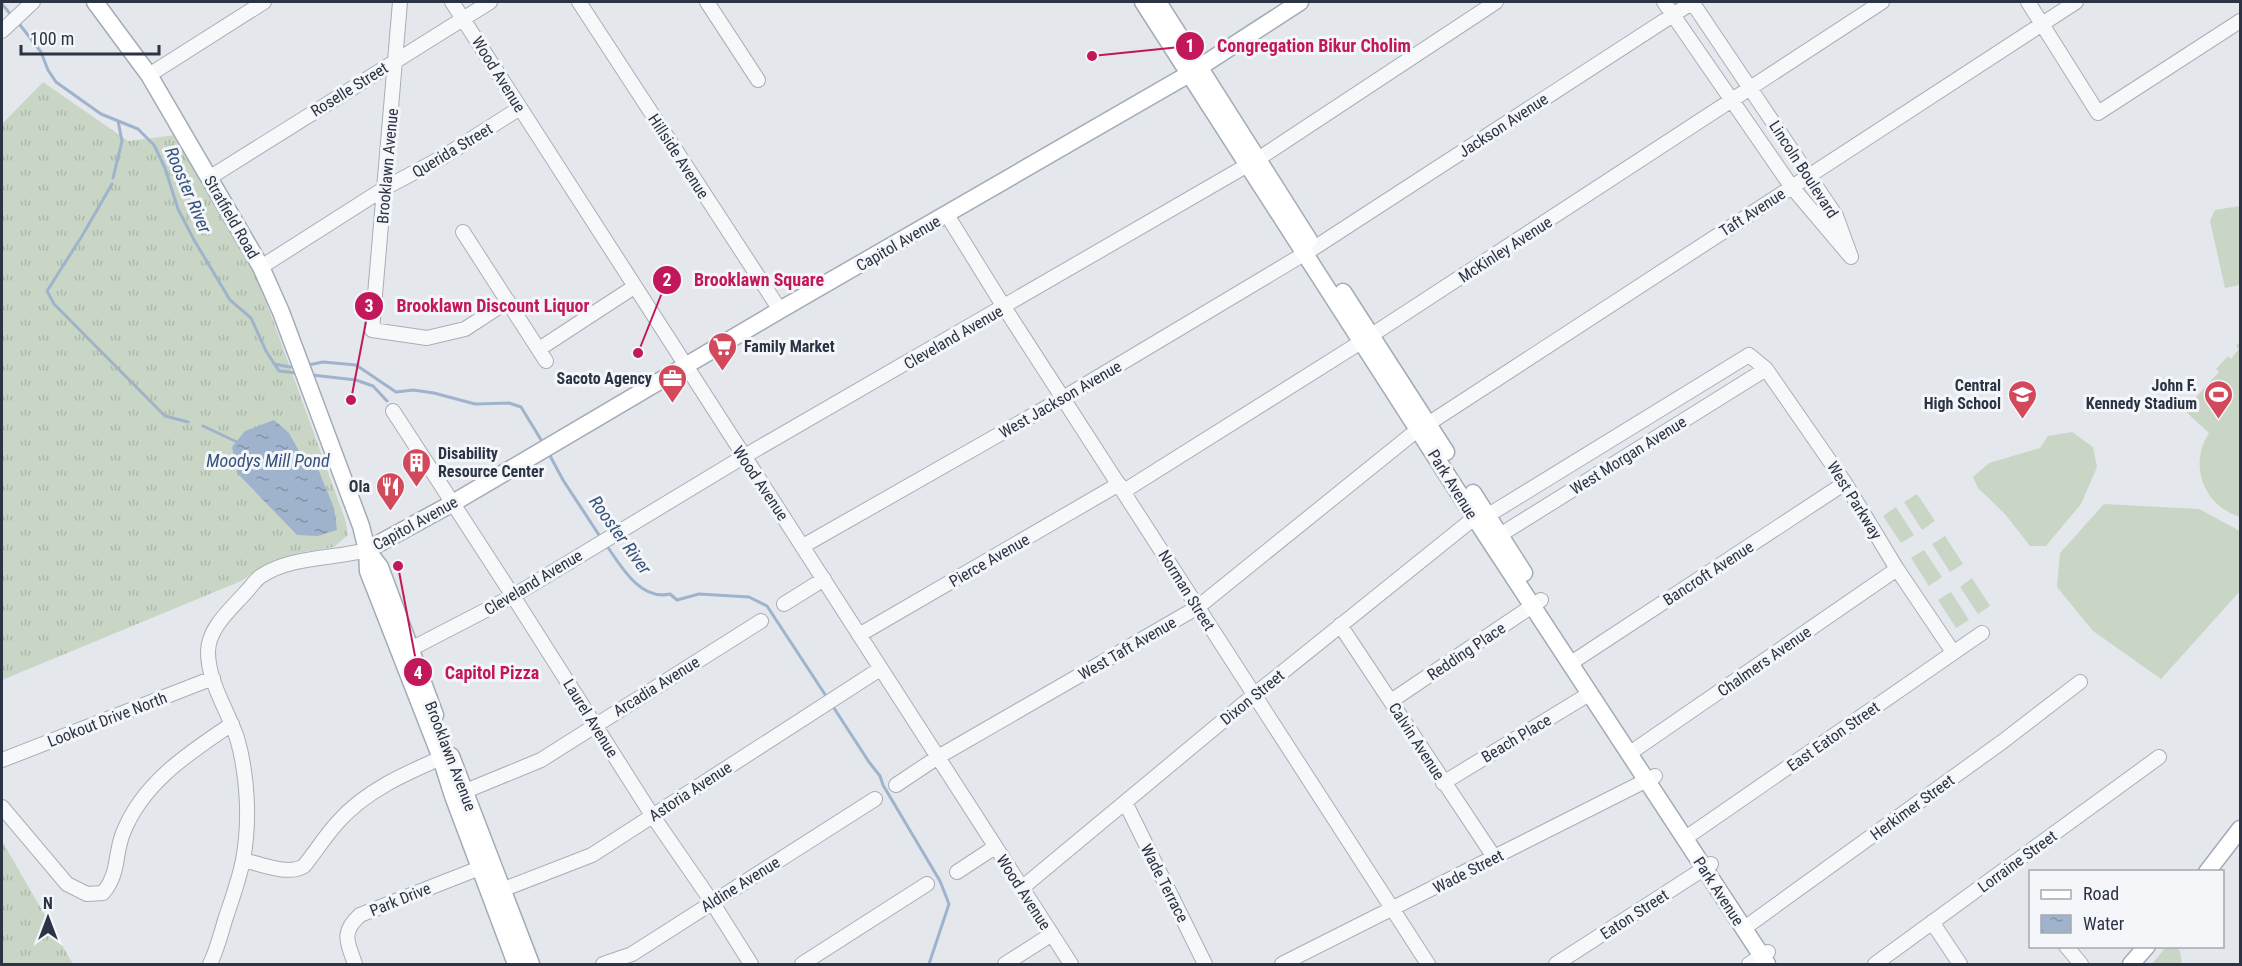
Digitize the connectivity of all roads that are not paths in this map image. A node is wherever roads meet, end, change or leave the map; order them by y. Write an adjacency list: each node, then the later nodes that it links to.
1 (33, 2): 22 (street)
2 (95, 2): 25 (main road, Stratfield Road)
3 (264, 2): 25 (street)
4 (400, 2): 23 (street, Brooklawn Avenue)
5 (452, 2): 19 (street, Wood Avenue)
6 (490, 2): 19 (street, Roselle Street)
7 (579, 2): 42 (street, Hillside Avenue)
8 (707, 2): 26 (street)
9 (1143, 2): 24 (main road, Park Avenue)
10 (1158, 2): 24 (main road, Park Avenue)
11 (1300, 2): 24 (main road, Capitol Avenue)
12 (1496, 2): 30 (street, Cleveland Avenue)
13 (1664, 2): 18 (street, Lincoln Boulevard)
14 (1693, 2): 18 (street, Jackson Avenue); 27 (street, Lincoln Boulevard)
15 (1882, 2): 27 (street, McKinley Avenue)
16 (2028, 2): 21 (street)
17 (2076, 2): 21 (street, Taft Avenue)
18 (1673, 15): 28 (street, Lincoln Boulevard); 37 (street, Jackson Avenue)
19 (463, 17): 23 (street, Roselle Street); 29 (street, Wood Avenue)
20 (2241, 21): 21 (street)
21 (2043, 24): 31 (street, Taft Avenue)
22 (5, 28)
23 (396, 60): 32 (street, Roselle Street); 34 (street, Brooklawn Avenue)
24 (1195, 71): 30 (main road, Park Avenue); 35 (main road, Capitol Avenue)
25 (149, 75): 32 (main road, Stratfield Road)
26 (758, 80)
27 (1751, 89): 28 (street, McKinley Avenue); 31 (street, Lincoln Boulevard)
28 (1732, 102): 33 (street, Lincoln Boulevard); 43 (street, McKinley Avenue)
29 (520, 108): 34 (street, Querida Street); 39 (street, Wood Avenue)
30 (1252, 162): 37 (main road, Park Avenue); 41 (street, Cleveland Avenue)
31 (1809, 176): 33 (street, Taft Avenue); 33 (street, Lincoln Boulevard)
32 (209, 178): 38 (main road, Stratfield Road)
33 (1791, 186): 52 (street, Taft Avenue)
34 (386, 188): 38 (street, Querida Street); 40 (street, Brooklawn Avenue)
35 (947, 215): 41 (street, Norman Street); 42 (main road, Capitol Avenue)
36 (463, 232): 40 (street)
37 (1309, 251): 43 (main road, Park Avenue); 50 (street, West Jackson Avenue)
38 (261, 267): 49 (main road, Stratfield Road)
39 (634, 287): 44 (street); 47 (street, Wood Avenue)
40 (508, 301): 44 (street)
41 (1004, 307): 50 (street, Norman Street); 53 (street, Cleveland Avenue)
42 (780, 309): 47 (main road, Capitol Avenue)
43 (1366, 339): 52 (main road, Park Avenue); 55 (street, McKinley Avenue)
44 (539, 349): 46 (street)
45 (1749, 355): 48 (street, West Parkway); 57 (street, West Morgan Avenue)
46 (546, 361)
47 (686, 366): 53 (street, Wood Avenue); 56 (main road, Capitol Avenue)
48 (1766, 369): 54 (street, West Parkway); 58 (street, West Morgan Avenue)
49 (307, 383): 60 (main road, Brooklawn Avenue)
50 (1063, 398): 55 (street, Norman Street); 59 (street, West Jackson Avenue)
51 (393, 411): 56 (street, Laurel Avenue)
52 (1424, 427): 57 (main road, Park Avenue); 66 (street, West Taft Avenue)
53 (743, 457): 59 (street, Wood Avenue); 63 (street, Cleveland Avenue)
54 (1845, 483): 61 (street, West Parkway); 73 (street, Bancroft Avenue)
55 (1122, 488): 66 (street, Norman Street); 70 (street, Pierce Avenue)
56 (453, 503): 60 (main road, Capitol Avenue); 63 (street, Laurel Avenue)
57 (1481, 517): 58 (main road, Park Avenue); 68 (street, Dixon Street)
58 (1495, 538): 64 (main road, Park Avenue)
59 (803, 546): 62 (street, Wood Avenue)
60 (367, 550): 71 (main road, Brooklawn Avenue); 75 (street)
61 (1897, 569): 72 (street, West Parkway); 82 (street, Chalmers Avenue)
62 (824, 579): 65 (street); 70 (street, Wood Avenue)
63 (513, 596): 71 (street, Cleveland Avenue); 81 (street, Laurel Avenue)
64 (1537, 603): 73 (main road, Park Avenue); 79 (street, Redding Place)
65 (784, 604)
66 (1198, 607): 78 (street, Norman Street); 84 (street, West Taft Avenue)
67 (761, 621): 81 (street, Arcadia Avenue)
68 (1340, 625): 78 (street, Dixon Street); 79 (street, Calvin Avenue)
69 (1982, 633): 72 (street, East Eaton Street)
70 (859, 635): 74 (street, Wood Avenue)
71 (405, 652): 83 (main road, Brooklawn Avenue)
72 (1953, 652): 96 (street, East Eaton Street)
73 (1574, 660): 77 (main road, Park Avenue); 82 (main road, Park Avenue)
74 (880, 669): 84 (street, Wood Avenue); 94 (street, Astoria Avenue)
75 (213, 678): 80 (street); 86 (street, Lookout Drive North)
76 (2080, 682): 110 (street, Herkimer Street)
77 (1589, 694): 82 (main road, Park Avenue); 88 (street, Beach Place)
78 (1254, 695): 92 (street, Dixon Street); 108 (street, Norman Street)
79 (1391, 701): 88 (street, Calvin Avenue)
80 (232, 723): 93 (street); 99 (street)
81 (596, 724): 90 (street, Arcadia Avenue); 94 (street, Laurel Avenue)
82 (1633, 751): 87 (main road, Park Avenue)
83 (445, 756): 90 (main road, Brooklawn Avenue); 99 (street)
84 (938, 757): 89 (street, West Taft Avenue); 97 (street, Wood Avenue)
85 (2159, 757): 109 (street, Lorraine Street)
86 (2, 760)
87 (1651, 778): 96 (main road, Park Avenue); 98 (street, Wade Street)
88 (1443, 783): 98 (street, Calvin Avenue)
89 (896, 785)
90 (459, 794): 100 (main road, Brooklawn Avenue)
91 (875, 799): 107 (street, Aldine Avenue)
92 (1125, 802): 105 (street, Dixon Street); 124 (street, Wade Terrace)
93 (2, 807)
94 (652, 815): 106 (street, Astoria Avenue); 107 (street, Laurel Avenue)
95 (2241, 829): 102 (main road)
96 (1689, 837): 101 (main road, Park Avenue)
97 (995, 847): 103 (street); 105 (street, Wood Avenue)
98 (1494, 857): 108 (street, Wade Street)
99 (243, 860): 115 (street)
100 (486, 866): 106 (main road, Brooklawn Avenue); 116 (street, Park Drive)
101 (1707, 866): 110 (main road, Park Avenue); 127 (street, Eaton Street)
102 (2209, 870)
103 (957, 872)
104 (927, 884): 121 (street)
105 (1023, 887): 111 (street, Wood Avenue)
106 (496, 892): 117 (main road, Brooklawn Avenue); 118 (main road, Brooklawn Avenue)
107 (712, 902): 119 (street, Aldine Avenue); 120 (street, Laurel Avenue)
108 (1393, 909): 125 (street, Wade Street); 126 (street, Norman Street)
109 (1932, 922): 128 (street, Lorraine Street); 129 (street)
110 (1747, 926): 114 (main road, Park Avenue)
111 (1052, 934): 122 (street); 123 (street, Wood Avenue)
112 (2068, 948): 130 (street)
113 (2145, 948): 131 (main road)
114 (1764, 960)
115 (210, 964)
116 (355, 964)
117 (516, 964)
118 (531, 964)
119 (603, 964)
120 (751, 964)
121 (802, 964)
122 (1005, 964)
123 (1071, 964)
124 (1205, 964)
125 (1282, 964)
126 (1428, 964)
127 (1556, 964)
128 (1875, 964)
129 (1960, 964)
130 (2081, 964)
131 (2132, 964)

